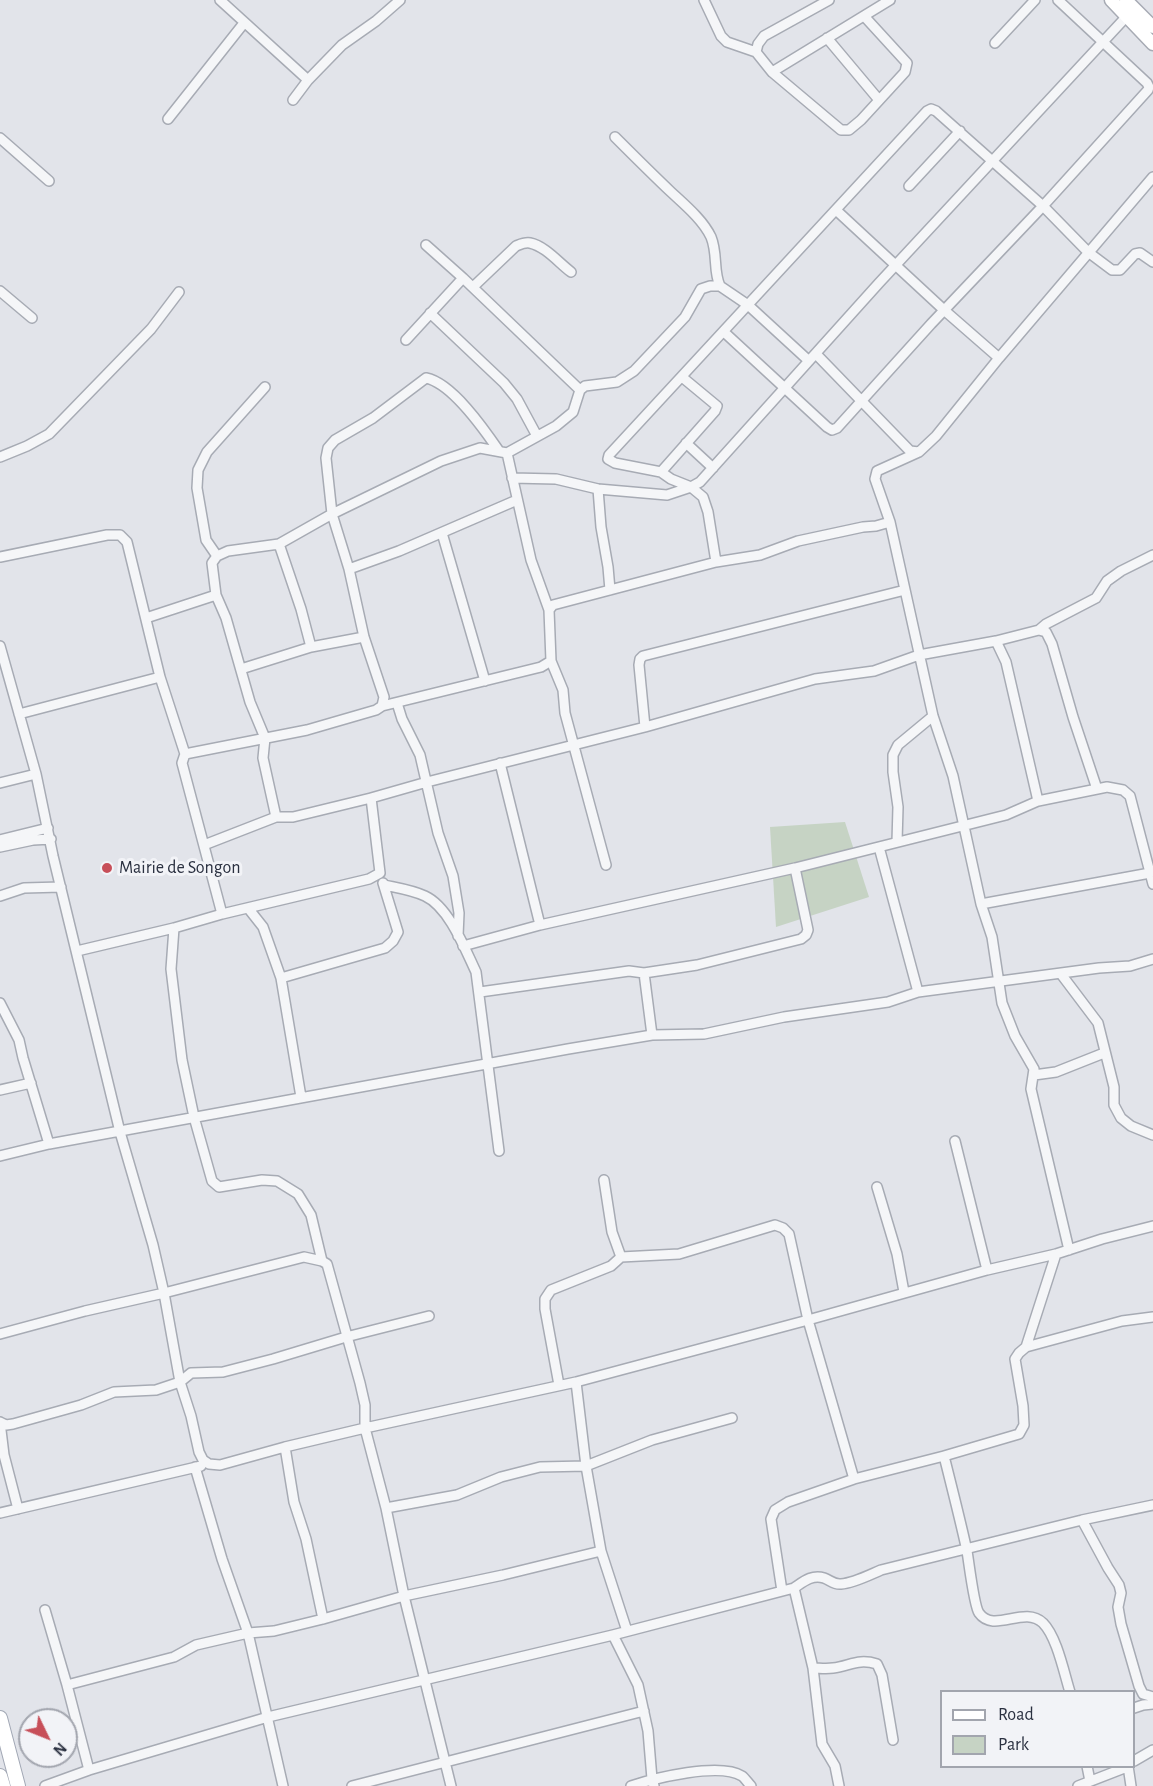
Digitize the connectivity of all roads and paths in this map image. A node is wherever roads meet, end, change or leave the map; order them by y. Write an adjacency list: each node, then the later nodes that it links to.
1 (400, 0): 20 (street)
2 (704, 0): 18 (street)
3 (829, 0): 18 (street)
4 (890, 0): 10 (street)
5 (1035, 0): 16 (street)
6 (1058, 0): 15 (street)
7 (1111, 0): 11 (street)
8 (1126, 0): 13 (street)
9 (224, 1): 12 (street)
10 (864, 16): 14 (street); 22 (street)
11 (1127, 16): 15 (street); 17 (street)
12 (244, 23): 20 (street); 23 (street)
13 (1153, 27)
14 (827, 38): 19 (street); 22 (street)
15 (1103, 41): 27 (street); 31 (street)
16 (995, 43)
17 (1153, 44)
18 (756, 52): 19 (street)
19 (772, 72): 22 (street)
20 (308, 80): 21 (street)
21 (293, 100)
22 (879, 100)
23 (168, 119)
24 (960, 131): 27 (street); 30 (street); 32 (street)
25 (615, 137): 39 (street)
26 (0, 138): 29 (street)
27 (991, 161): 31 (street); 36 (street)
28 (1153, 177): 34 (street)
29 (49, 181)
30 (909, 186)
31 (1043, 206): 34 (street); 44 (street)
32 (836, 210): 36 (street); 43 (street)
33 (426, 244): 38 (street)
34 (1088, 252): 35 (street); 50 (street)
35 (1153, 262)
36 (896, 265): 44 (street); 49 (street)
37 (571, 272): 40 (street)
38 (463, 278): 40 (street); 45 (street)
39 (720, 286): 43 (street); 54 (street)
40 (473, 288): 54 (street)
41 (0, 291): 46 (street)
42 (179, 292): 60 (street)
43 (748, 305): 47 (street); 49 (street)
44 (944, 310): 50 (street); 55 (street)
45 (430, 313): 48 (street); 56 (street)
46 (32, 318)
47 (724, 332): 51 (street); 53 (street)
48 (406, 340)
49 (812, 357): 53 (street); 55 (street)
50 (999, 358): 59 (street)
51 (682, 377): 57 (street); 62 (street)
52 (265, 387): 72 (street)
53 (784, 389): 55 (street); 61 (street)
54 (580, 390): 56 (street)
55 (862, 401): 59 (street)
56 (537, 436): 58 (street)
57 (686, 443): 61 (street); 62 (street)
58 (503, 452): 63 (street); 67 (street); 67 (street)
59 (919, 452): 68 (street)
60 (0, 457)
61 (713, 468): 64 (street)
62 (661, 472): 64 (street)
63 (512, 478): 65 (street); 66 (street)
64 (691, 487): 65 (street); 74 (street)
65 (598, 489): 76 (street)
66 (517, 500): 69 (street); 79 (street)
67 (332, 514): 70 (street); 75 (street)
68 (890, 522): 74 (street); 77 (street)
69 (442, 533): 75 (street); 91 (street)
70 (279, 544): 72 (street); 85 (street)
71 (1153, 555): 81 (street)
72 (217, 556): 78 (street)
73 (0, 557): 80 (street)
74 (716, 562): 76 (street)
75 (349, 570): 82 (street)
76 (610, 590): 79 (street)
77 (905, 590): 86 (street); 96 (street)
78 (216, 595): 80 (street); 88 (street)
79 (549, 610): 87 (street)
80 (146, 618): 89 (street)
81 (1039, 630): 83 (street); 104 (street)
82 (364, 637): 85 (street); 93 (street)
83 (996, 641): 86 (street); 106 (street)
84 (0, 646): 90 (street)
85 (311, 646): 88 (street)
86 (919, 655): 95 (street); 96 (street)
87 (551, 661): 91 (street); 98 (street)
88 (241, 669): 97 (street)
89 (160, 677): 94 (street); 99 (street)
90 (5, 681): 94 (street)
91 (485, 681): 92 (street)
92 (397, 703): 93 (street); 102 (street)
93 (382, 706): 97 (street)
94 (19, 714): 101 (street)
95 (933, 716): 108 (street); 112 (street)
96 (645, 727): 98 (street)
97 (265, 738): 99 (street); 107 (street)
98 (573, 745): 100 (street); 116 (street)
99 (185, 754): 113 (street)
100 (500, 763): 102 (street); 127 (street)
101 (36, 774): 103 (street); 109 (street)
102 (427, 782): 105 (street); 129 (street)
103 (0, 783)
104 (1096, 789): 106 (street); 119 (street)
105 (371, 798): 107 (street); 118 (street)
106 (1038, 801): 108 (street)
107 (276, 817): 113 (street)
108 (963, 825): 112 (street); 124 (street)
109 (48, 828): 110 (street); 111 (street)
110 (51, 838): 114 (street); 122 (street)
111 (0, 840)
112 (897, 842): 115 (street)
113 (204, 845): 126 (street)
114 (0, 847)
115 (879, 847): 117 (street); 138 (street)
116 (606, 865)
117 (795, 868): 127 (street); 133 (street)
118 (380, 873): 121 (street); 125 (street)
119 (1150, 873): 120 (street); 124 (street)
120 (1153, 884)
121 (384, 885): 129 (street); 135 (street)
122 (61, 887): 123 (street); 131 (street)
123 (0, 896)
124 (981, 904): 136 (street)
125 (248, 908): 126 (street); 135 (street)
126 (222, 914): 128 (street)
127 (540, 925): 130 (street)
128 (174, 928): 131 (street); 147 (street)
129 (458, 936): 130 (street)
130 (464, 946): 137 (street)
131 (77, 951): 148 (street)
132 (1153, 959): 134 (street)
133 (644, 973): 137 (street); 140 (street)
134 (1061, 974): 136 (street); 141 (street)
135 (281, 978): 146 (street)
136 (999, 982): 138 (street); 143 (street)
137 (480, 992): 142 (street)
138 (918, 992): 140 (street)
139 (0, 1003): 144 (street)
140 (652, 1035): 142 (street)
141 (1104, 1053): 143 (street); 149 (street)
142 (488, 1064): 146 (street); 152 (street)
143 (1034, 1075): 157 (street)
144 (31, 1083): 145 (street); 151 (street)
145 (0, 1090)
146 (301, 1097): 147 (street)
147 (194, 1117): 148 (street); 160 (street)
148 (120, 1132): 151 (street); 163 (street)
149 (1153, 1135)
150 (955, 1141): 161 (street)
151 (49, 1144): 153 (street)
152 (499, 1152)
153 (0, 1156)
154 (604, 1180): 159 (street)
155 (877, 1187): 162 (street)
156 (1153, 1226): 157 (street)
157 (1070, 1250): 158 (street)
158 (1056, 1254): 161 (street); 169 (street)
159 (621, 1257): 166 (street); 172 (street)
160 (322, 1261): 163 (street); 168 (street)
161 (987, 1270): 162 (street)
162 (904, 1292): 166 (street)
163 (164, 1293): 167 (street); 170 (street)
164 (429, 1316): 168 (street)
165 (1153, 1317): 169 (street)
166 (808, 1320): 171 (street); 181 (street)
167 (0, 1334)
168 (346, 1337): 170 (street); 175 (street)
169 (1026, 1347): 177 (street)
170 (180, 1382): 174 (street); 178 (street)
171 (576, 1382): 172 (street); 179 (street)
172 (559, 1385): 175 (street)
173 (732, 1418): 179 (street)
174 (0, 1422): 184 (street)
175 (365, 1428): 176 (street); 183 (street)
176 (285, 1447): 178 (street); 193 (street)
177 (944, 1456): 181 (street); 187 (street)
178 (209, 1464): 180 (street)
179 (586, 1466): 183 (street); 188 (street)
180 (195, 1467): 184 (street); 195 (street)
181 (854, 1479): 190 (street)
182 (1153, 1505): 186 (street)
183 (386, 1508): 191 (street)
184 (18, 1509): 185 (street)
185 (0, 1513)
186 (1082, 1520): 187 (street); 201 (street)
187 (966, 1550): 189 (street); 200 (street)
188 (601, 1551): 191 (street); 194 (street)
189 (794, 1588): 190 (street); 197 (street)
190 (782, 1591): 194 (street)
191 (404, 1596): 193 (street); 198 (street)
192 (45, 1610): 199 (street)
193 (323, 1619): 195 (street)
194 (627, 1631): 196 (street)
195 (248, 1633): 199 (street); 205 (street)
196 (613, 1635): 198 (street); 204 (street)
197 (813, 1668): 207 (street); 226 (street)
198 (425, 1681): 205 (street); 210 (street)
199 (67, 1685): 214 (street)
200 (1069, 1690)
201 (1153, 1697)
202 (1153, 1704): 203 (street)
203 (1135, 1708)
204 (644, 1711): 210 (street); 217 (street)
205 (268, 1717): 214 (street); 221 (street)
206 (0, 1718): 219 (main road)
207 (893, 1740)
208 (1153, 1750): 209 (street)
209 (1135, 1761)
210 (446, 1763): 222 (street); 223 (street)
211 (1087, 1768): 216 (street)
212 (1121, 1768): 216 (street)
213 (1129, 1768): 228 (street)
214 (89, 1770): 220 (street)
215 (0, 1776): 218 (main road)
216 (1090, 1780): 227 (street)
217 (653, 1783): 224 (street); 225 (street)
218 (3, 1786)
219 (18, 1786)
220 (45, 1786)
221 (283, 1786)
222 (352, 1786)
223 (451, 1786)
224 (631, 1786)
225 (751, 1786)
226 (839, 1786)
227 (1078, 1786)
228 (1131, 1786)

